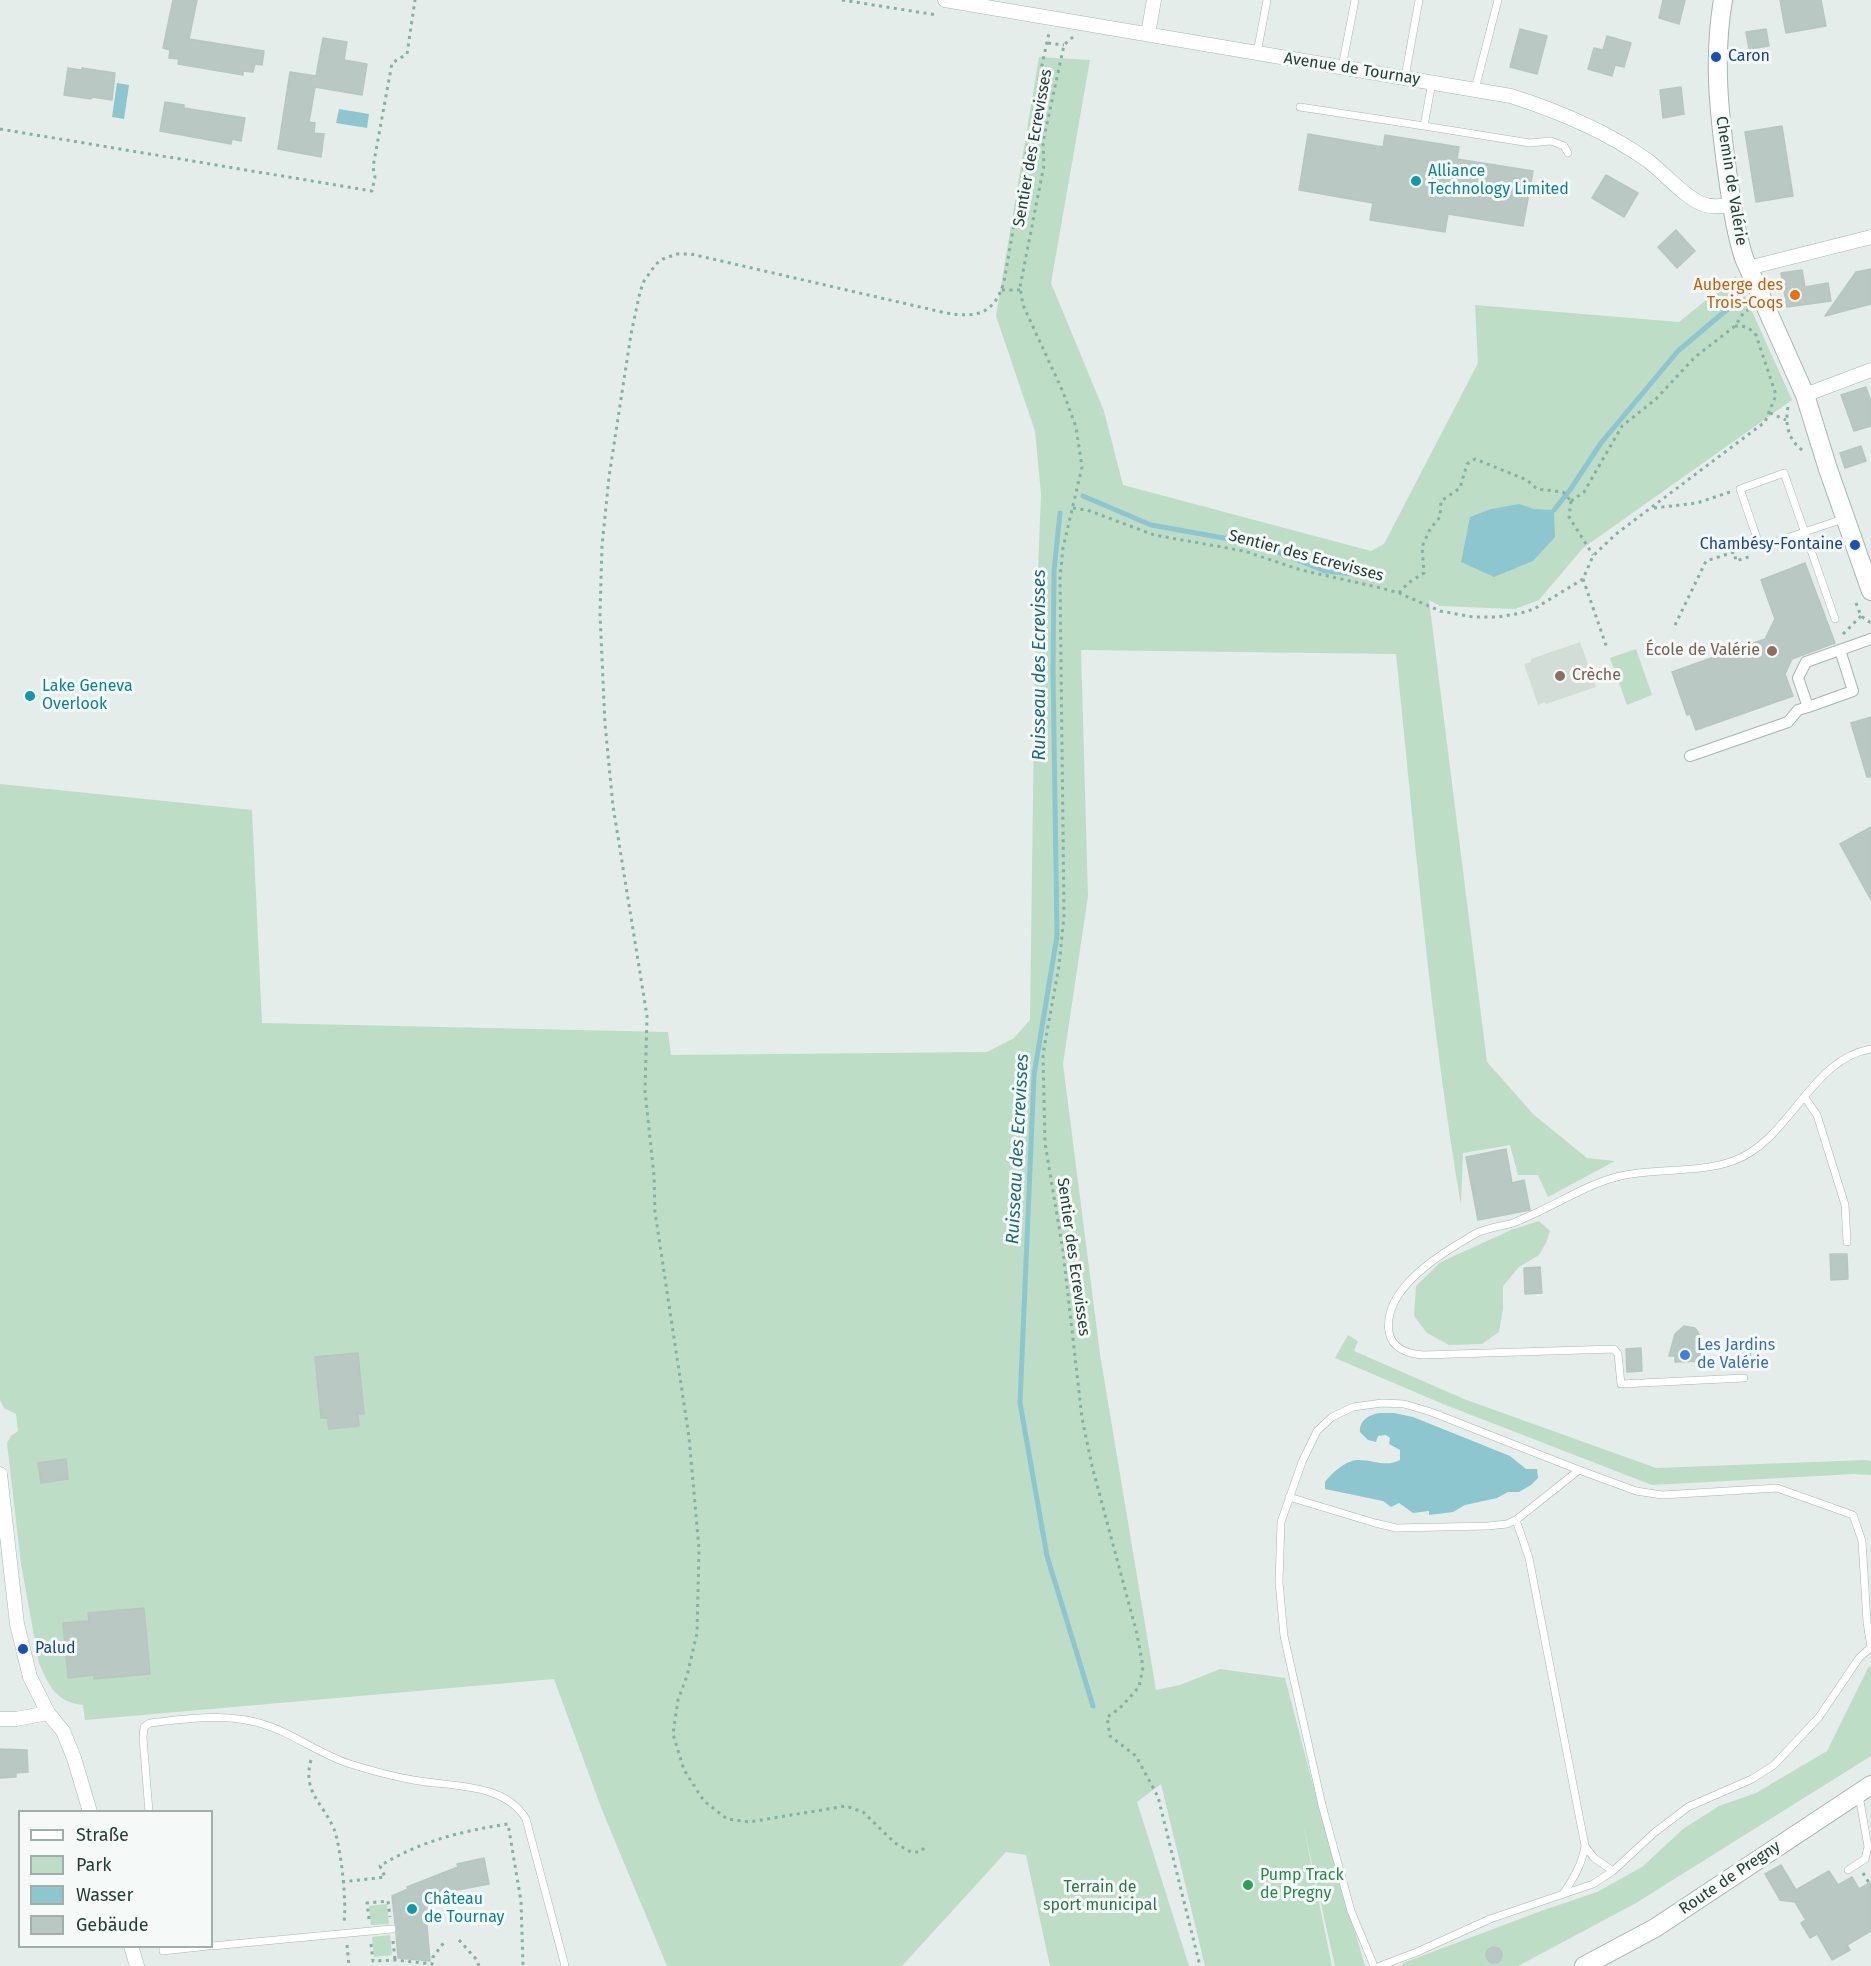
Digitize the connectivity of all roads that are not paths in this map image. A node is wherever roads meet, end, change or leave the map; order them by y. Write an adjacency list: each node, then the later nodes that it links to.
1 (945, 0): 8 (street, Avenue de Tournay)
2 (1154, 0): 8 (street)
3 (1267, 0): 9 (lane)
4 (1355, 0): 10 (lane)
5 (1419, 0): 11 (lane)
6 (1498, 0): 13 (lane)
7 (1723, 0): 17 (street, Chemin de Valérie)
8 (1148, 34): 9 (street, Avenue de Tournay)
9 (1257, 53): 10 (street, Avenue de Tournay)
10 (1342, 67): 11 (street, Avenue de Tournay)
11 (1405, 77): 12 (street, Avenue de Tournay)
12 (1432, 82): 13 (street, Avenue de Tournay); 15 (lane)
13 (1475, 89): 17 (street, Avenue de Tournay)
14 (1300, 107): 15 (lane)
15 (1424, 126): 16 (lane)
16 (1568, 153)
17 (1732, 204): 19 (street, Chemin de Valérie)
18 (1871, 237): 19 (street)
19 (1748, 268): 21 (street, Chemin de Valérie)
20 (1871, 370): 21 (street)
21 (1805, 395): 22 (street, Chemin de Valérie)
22 (1845, 518): 23 (lane); 24 (street, Chemin de Valérie)
23 (1804, 532): 23 (lane); 25 (lane)
24 (1871, 591)
25 (1835, 619)
26 (1871, 639): 27 (street)
27 (1840, 650): 28 (street); 28 (street)
28 (1808, 706): 29 (street)
29 (1690, 756)
30 (1871, 1049): 31 (lane)
31 (1805, 1098): 32 (lane); 33 (lane)
32 (1847, 1242)
33 (1744, 1378)
34 (1579, 1470): 36 (lane); 37 (lane); 38 (lane)
35 (0, 1474): 39 (street)
36 (1289, 1497): 37 (lane); 55 (lane)
37 (1516, 1520): 44 (lane)
38 (1870, 1647): 46 (lane)
39 (48, 1713): 40 (street); 42 (street)
40 (0, 1719)
41 (1865, 1789): 45 (lane); 57 (street, Route de Pregny)
42 (89, 1810)
43 (149, 1810): 54 (lane)
44 (1585, 1846): 46 (lane); 47 (lane)
45 (1848, 1870)
46 (1613, 1871): 47 (lane)
47 (1563, 1894): 56 (lane)
48 (392, 1929): 49 (lane)
49 (213, 1946)
50 (131, 1948): 53 (street)
51 (163, 1948): 52 (lane)
52 (192, 1948)
53 (137, 1966)
54 (565, 1966)
55 (1374, 1966)
56 (1380, 1966)
57 (1584, 1966)

